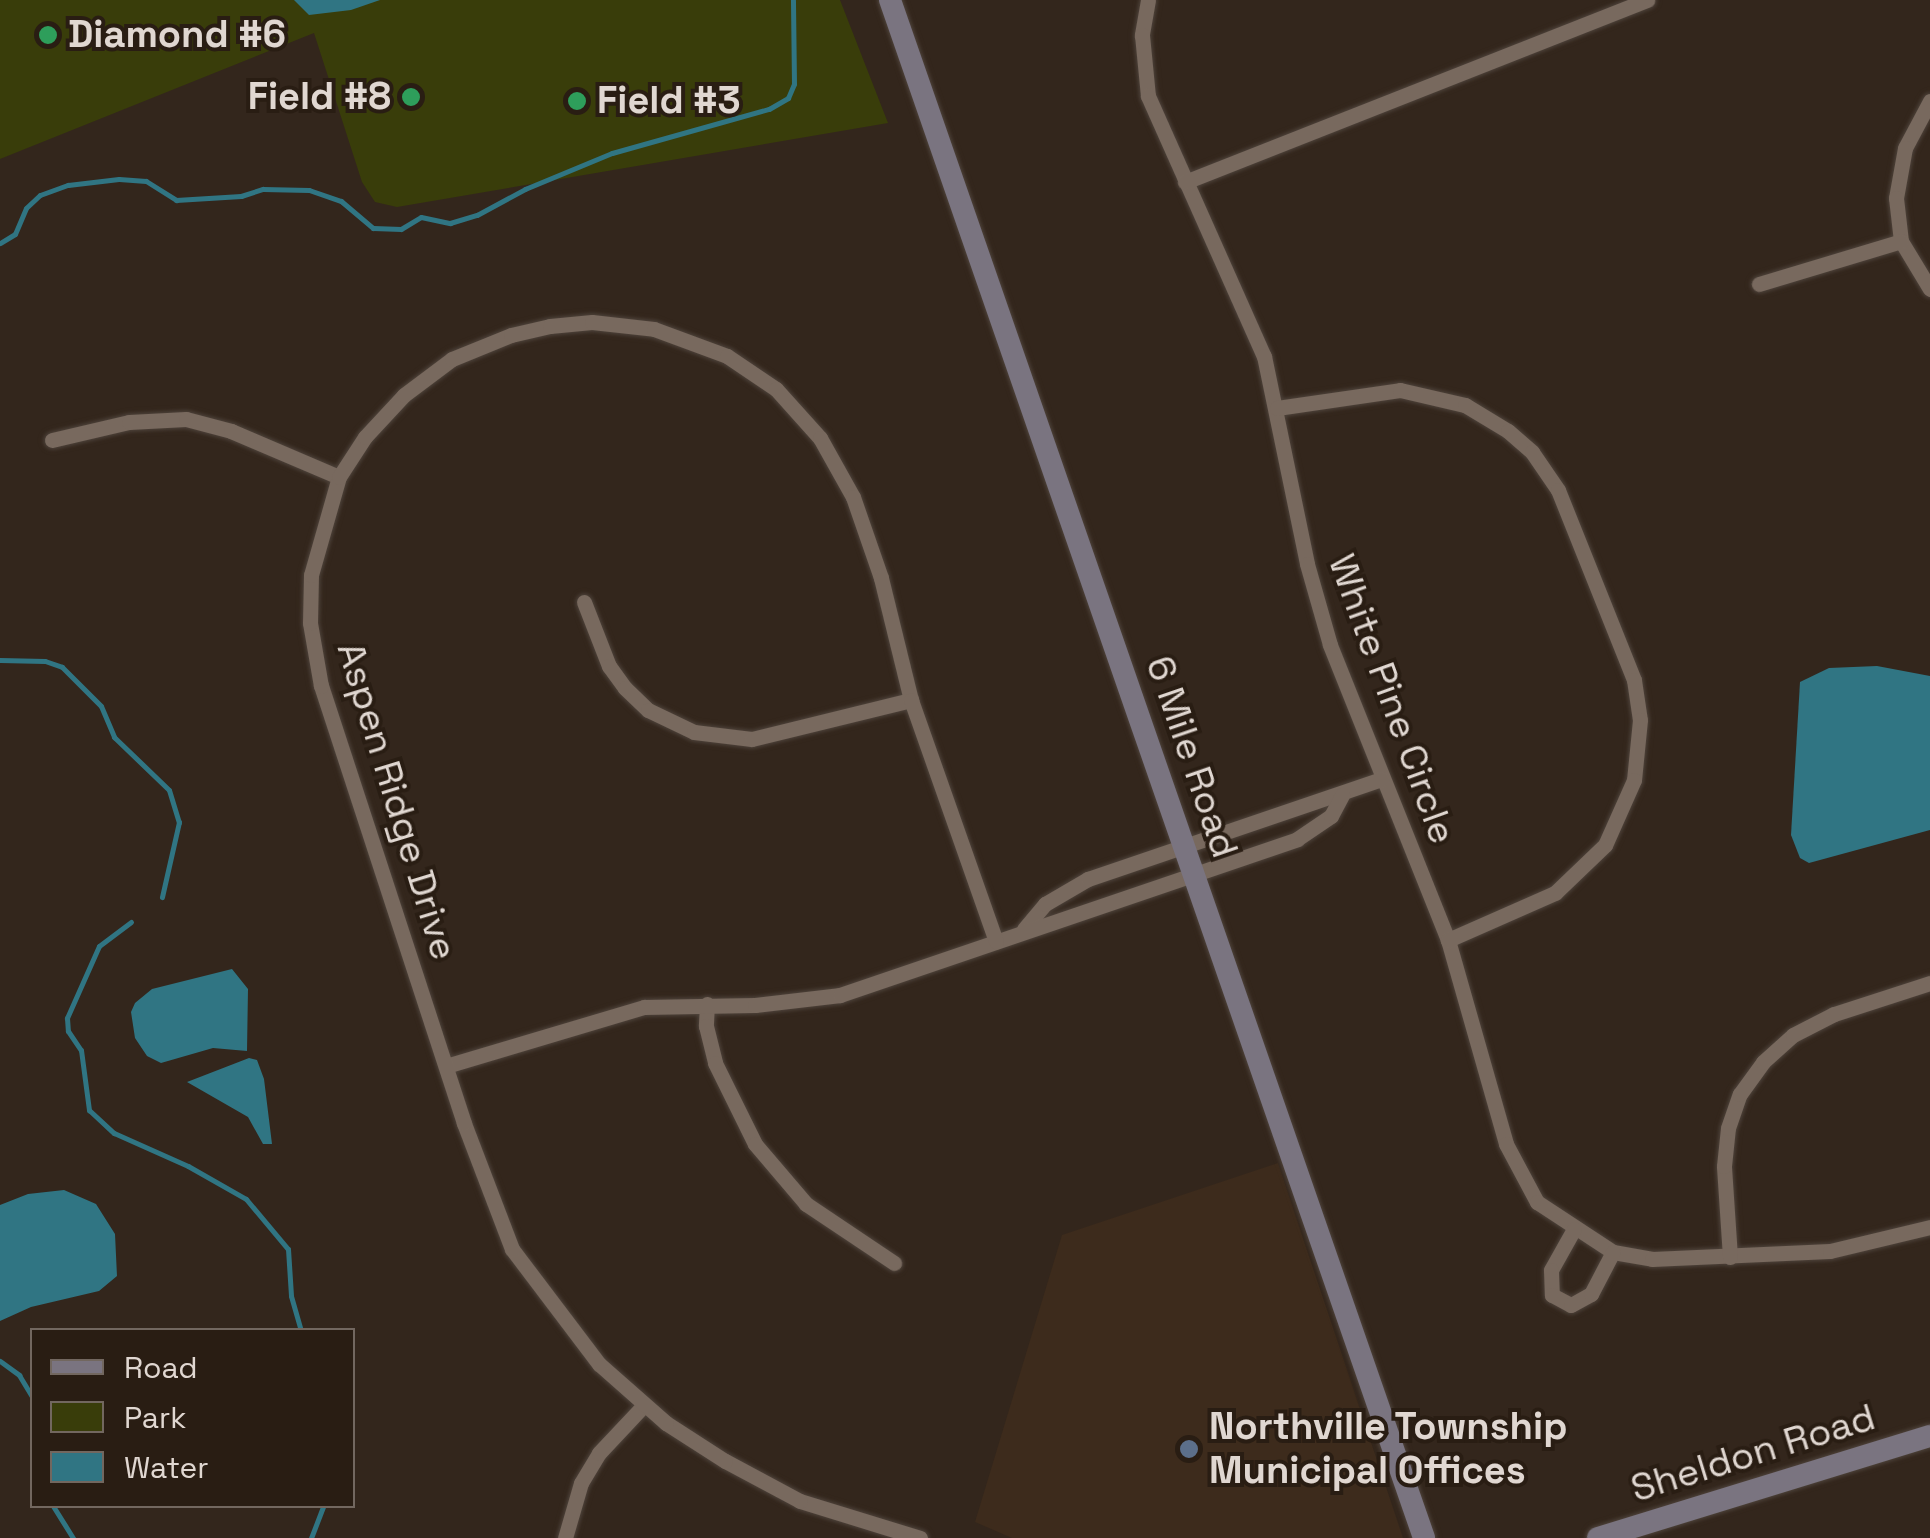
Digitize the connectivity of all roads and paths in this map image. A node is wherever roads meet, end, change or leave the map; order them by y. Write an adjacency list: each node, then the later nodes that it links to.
1 (890, 0): 16 (street, 6 Mile Road)
2 (1148, 0): 5 (street, White Pine Circle)
3 (1648, 0): 5 (street)
4 (1930, 101): 6 (street)
5 (1185, 182): 9 (street, White Pine Circle)
6 (1901, 241): 7 (street); 8 (street)
7 (1759, 284)
8 (1930, 289)
9 (1276, 408): 14 (street, White Pine Circle); 19 (street)
10 (52, 440): 11 (street)
11 (339, 477): 13 (street, Aspen Ridge Drive); 23 (street, Aspen Ridge Drive)
12 (584, 602): 13 (street)
13 (912, 700): 20 (street, Aspen Ridge Drive)
14 (1381, 779): 15 (street); 19 (street, White Pine Circle)
15 (1342, 795): 16 (street); 17 (street)
16 (1185, 846): 17 (street, 6 Mile Road); 18 (street)
17 (1195, 875): 18 (street); 33 (street, 6 Mile Road)
18 (1024, 928): 20 (street)
19 (1448, 940): 25 (street, White Pine Circle)
20 (996, 942): 22 (street)
21 (1930, 983): 27 (street)
22 (707, 1004): 23 (street); 28 (street)
23 (446, 1066): 29 (street, Aspen Ridge Drive)
24 (1930, 1227): 27 (street, White Pine Circle)
25 (1574, 1229): 26 (street, White Pine Circle); 26 (street)
26 (1613, 1252): 27 (street, White Pine Circle)
27 (1730, 1257)
28 (894, 1264)
29 (644, 1405): 31 (street); 32 (street, Aspen Ridge Drive)
30 (1930, 1436): 34 (street, Sheldon Road)
31 (564, 1538)
32 (920, 1538)
33 (1424, 1538)
34 (1598, 1538)

